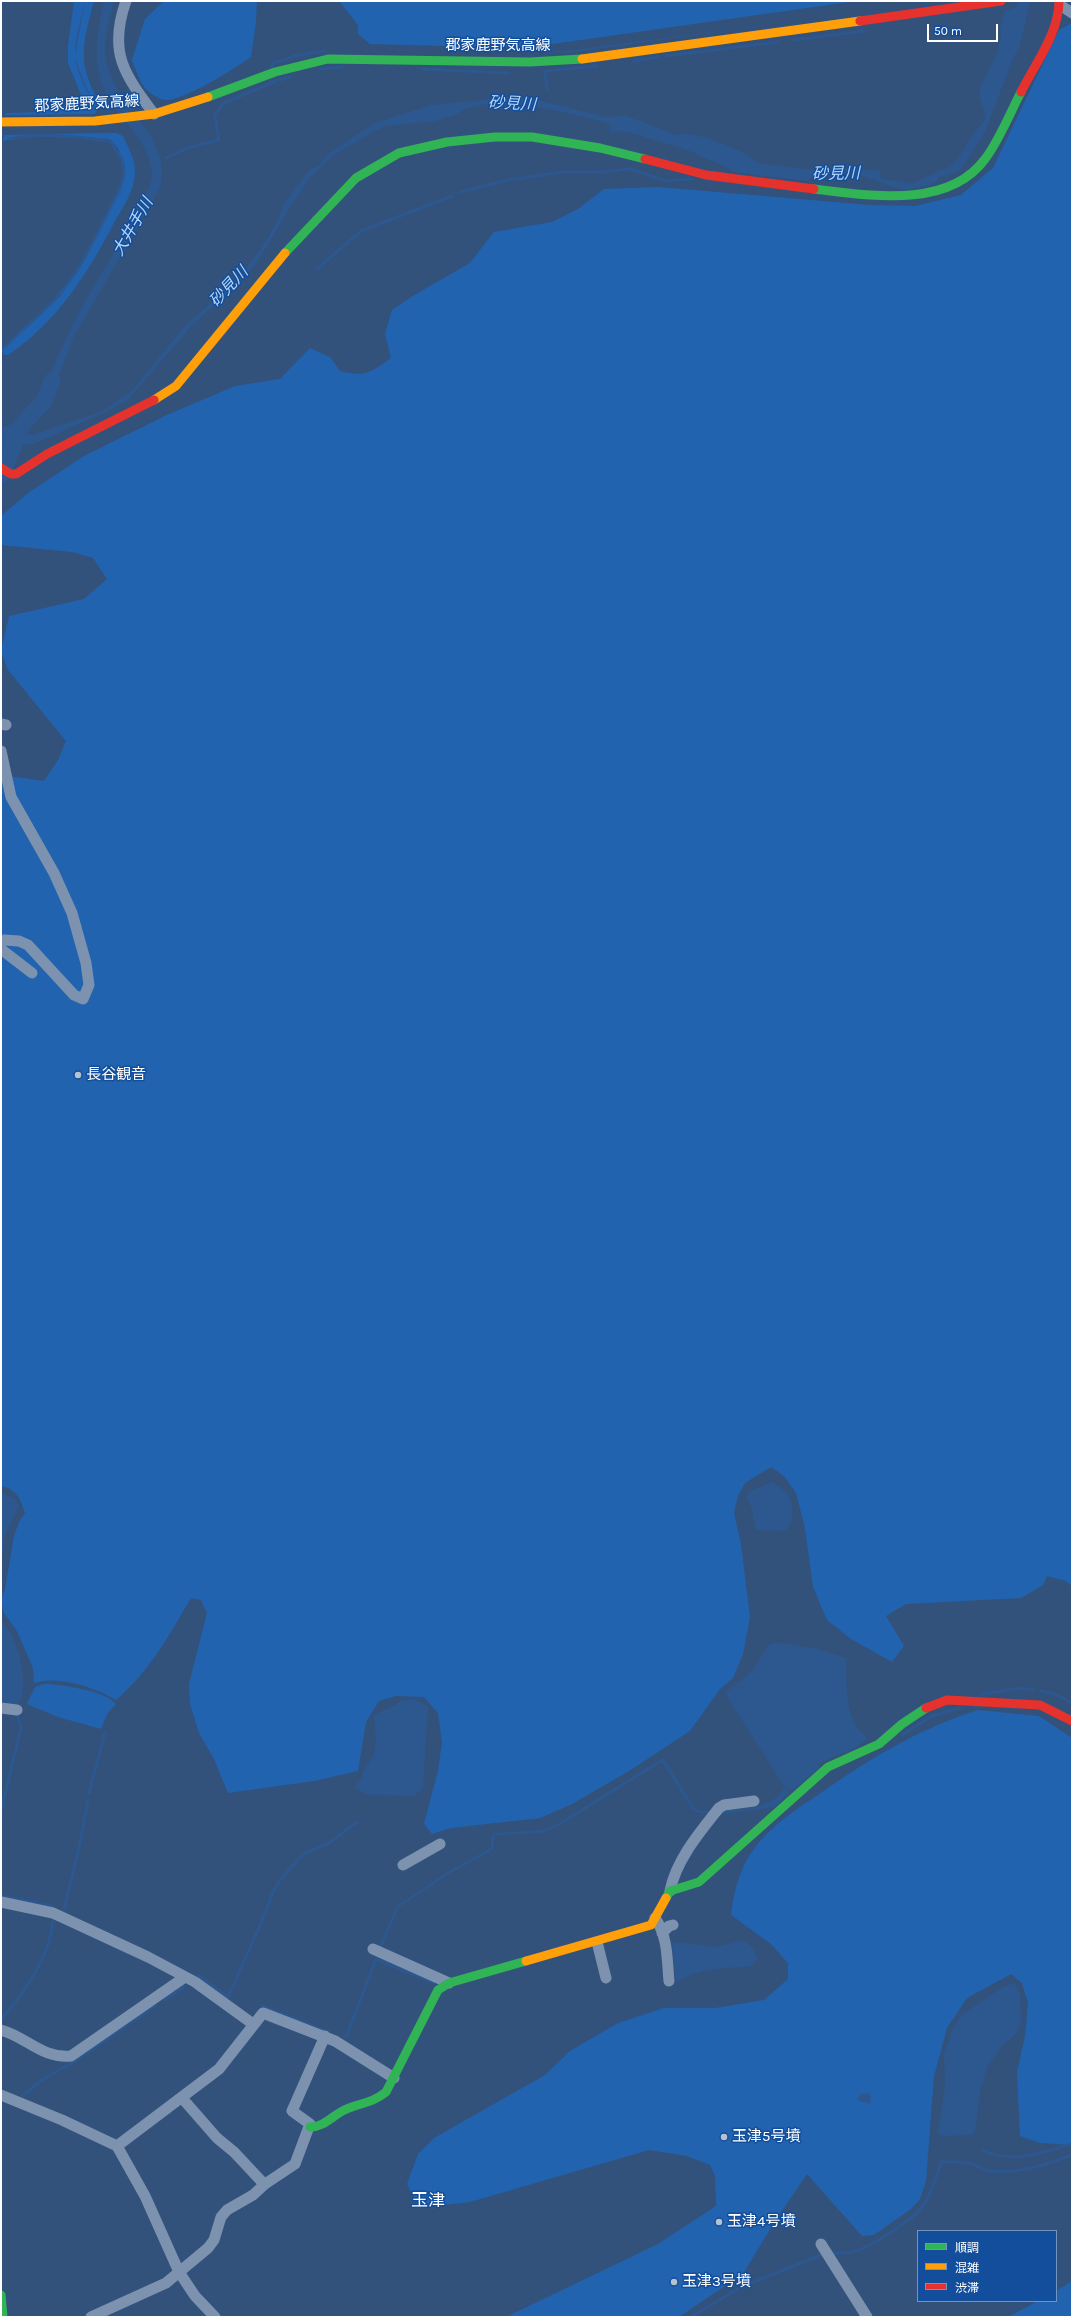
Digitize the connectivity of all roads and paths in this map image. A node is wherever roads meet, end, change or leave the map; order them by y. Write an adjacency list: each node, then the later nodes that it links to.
1 (126, 1): 5 (street)
2 (1001, 1): 5 (main road, 郡家鹿野気高線)
3 (1059, 3): 4 (street); 7 (main road)
4 (1072, 13)
5 (154, 114): 6 (main road, 郡家鹿野気高線)
6 (1, 122)
7 (1, 468)
8 (1, 752): 9 (street)
9 (1, 942)
10 (1, 949): 11 (street)
11 (32, 973)
12 (1, 1708): 13 (street)
13 (17, 1710)
14 (1072, 1721): 18 (main road)
15 (754, 1800): 18 (street)
16 (440, 1844): 17 (street)
17 (403, 1865)
18 (670, 1891): 20 (main road)
19 (1, 1902): 25 (street)
20 (655, 1918): 22 (street); 23 (main road)
21 (673, 1925): 22 (street)
22 (662, 1933): 27 (street)
23 (597, 1942): 26 (street); 28 (main road)
24 (373, 1949): 28 (street)
25 (184, 1977): 29 (street); 30 (street)
26 (606, 1978)
27 (669, 1981)
28 (449, 1983): 32 (main road)
29 (253, 2024): 31 (street); 34 (street)
30 (1, 2030)
31 (325, 2036): 32 (street); 35 (street)
32 (394, 2078): 35 (main road)
33 (1, 2094): 36 (street)
34 (182, 2098): 36 (street); 37 (street)
35 (310, 2127): 37 (street)
36 (117, 2146): 39 (street)
37 (264, 2184): 39 (street)
38 (821, 2244): 44 (street)
39 (180, 2272): 42 (street); 43 (street)
40 (1, 2295): 41 (main road)
41 (3, 2317)
42 (91, 2317)
43 (215, 2317)
44 (867, 2317)

